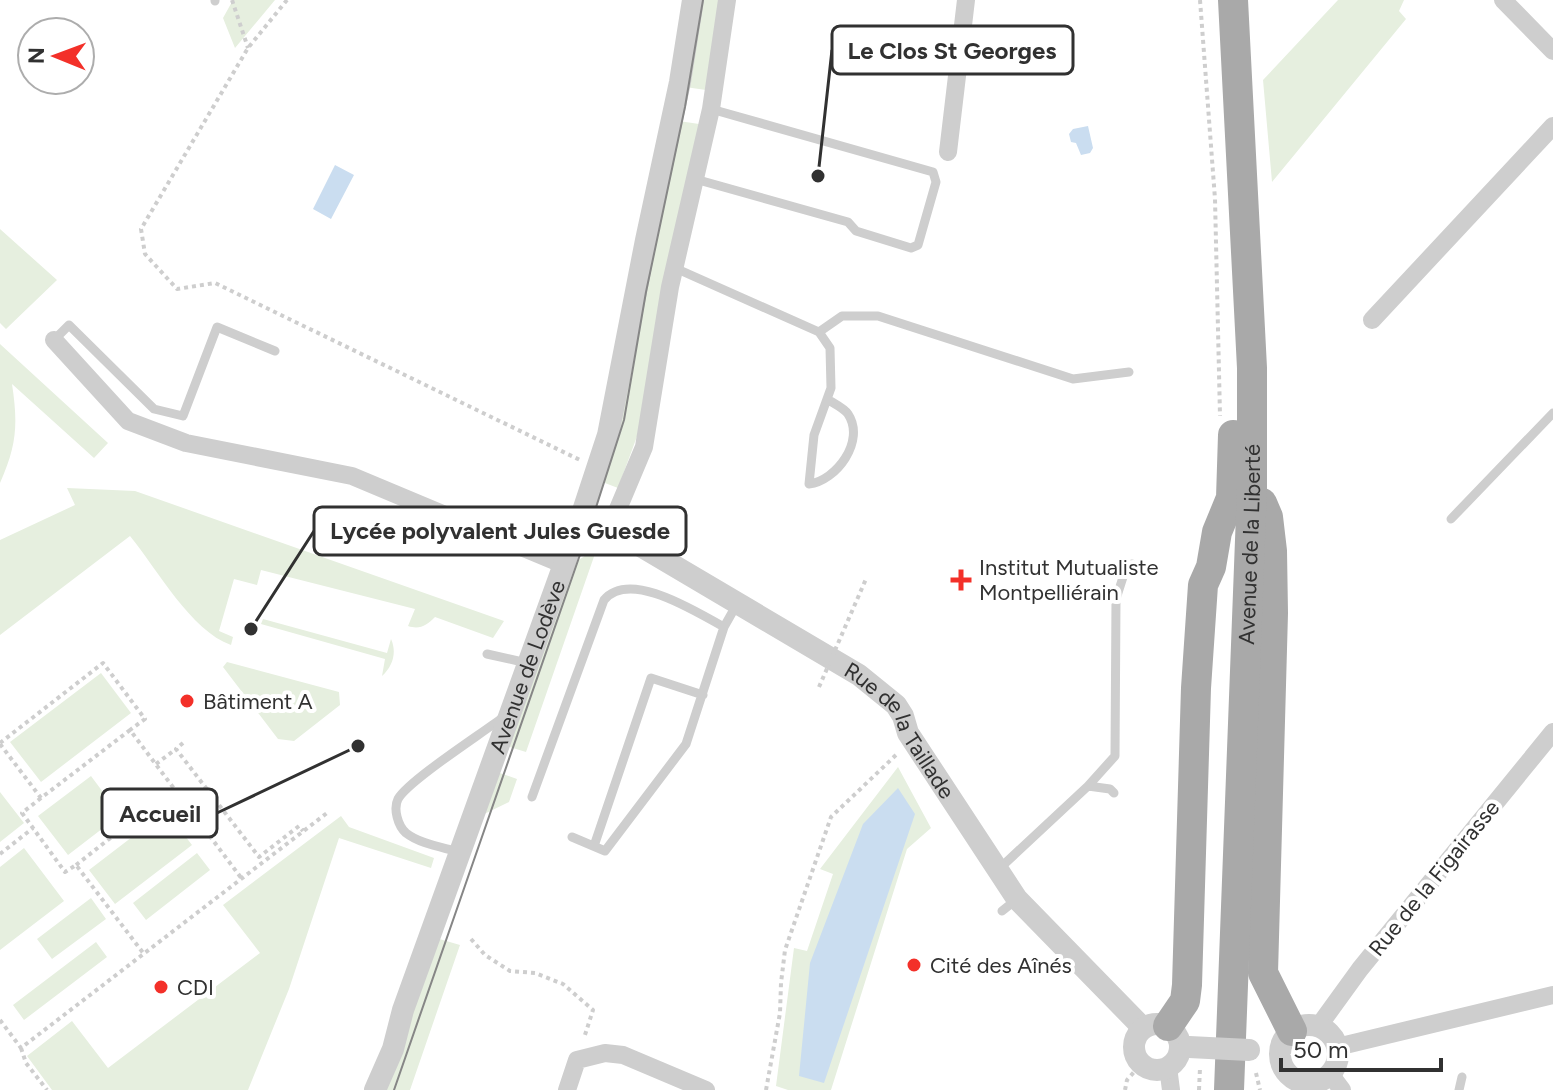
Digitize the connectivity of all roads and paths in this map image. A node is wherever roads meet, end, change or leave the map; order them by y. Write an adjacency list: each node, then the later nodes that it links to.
1 (232, 0): 10 (path)
2 (287, 0): 10 (path)
3 (693, 0): 27 (street, Avenue de Lodève)
4 (727, 0): 13 (street)
5 (966, 0): 15 (street)
6 (1200, 0): 26 (path, Avenue de la Liberté)
7 (1222, 0): 12 (main road)
8 (1233, 0): 12 (main road, Avenue de la Liberté)
9 (1503, 0): 11 (street)
10 (248, 48): 27 (path)
11 (1553, 51)
12 (1237, 56): 22 (main road, Avenue de la Liberté)
13 (711, 109): 16 (street); 16 (lane)
14 (1553, 126): 18 (street)
15 (948, 152)
16 (695, 179): 17 (street)
17 (675, 268): 19 (lane); 31 (street)
18 (1372, 320)
19 (819, 332): 23 (lane); 24 (lane)
20 (54, 340): 21 (lane); 32 (street)
21 (275, 351)
22 (1252, 355): 28 (main road, Avenue de la Liberté); 71 (main road)
23 (1129, 372)
24 (827, 399): 24 (lane)
25 (1553, 413): 29 (lane)
26 (1220, 422)
27 (597, 467): 30 (street, Avenue de Lodève)
28 (1252, 488): 72 (main road); 88 (main road, Avenue de la Liberté)
29 (1451, 519)
30 (580, 520): 31 (street, Rue de la Taillade); 32 (street, Avenue de Lodève)
31 (610, 528): 35 (street, Rue de la Taillade)
32 (562, 564): 38 (street, Avenue de Lodève)
33 (1132, 564): 52 (lane)
34 (866, 579): 41 (path, bridge)
35 (737, 604): 36 (lane); 46 (street, Rue de la Taillade)
36 (724, 627): 42 (lane); 55 (lane)
37 (487, 654): 38 (lane)
38 (527, 663): 43 (street, Avenue de Lodève)
39 (814, 668): 40 (path)
40 (826, 676)
41 (819, 687)
42 (703, 695): 61 (lane); 61 (lane)
43 (511, 712): 62 (street, Avenue de Lodève); 62 (lane)
44 (130, 730): 47 (path); 51 (path); 56 (path)
45 (1553, 732): 50 (street, Rue de la Figairasse)
46 (912, 739): 65 (street, Rue de la Taillade); 84 (path)
47 (0, 743): 56 (path)
48 (183, 743): 49 (path)
49 (176, 749): 51 (path); 59 (path)
50 (1546, 755): 72 (street, Rue de la Figairasse)
51 (156, 764): 53 (path)
52 (1088, 786): 54 (lane); 65 (lane)
53 (174, 788): 64 (path); 66 (path)
54 (1114, 793)
55 (532, 797)
56 (41, 798): 58 (path)
57 (327, 813): 59 (path)
58 (33, 828): 63 (path); 64 (path)
59 (303, 831): 66 (path)
60 (572, 837): 61 (lane)
61 (594, 846)
62 (460, 852): 81 (street, Avenue de Lodève)
63 (0, 854)
64 (76, 865): 68 (path)
65 (997, 870): 71 (street, Rue de la Taillade)
66 (242, 879): 68 (path)
67 (471, 939): 75 (path)
68 (144, 954): 74 (path)
69 (1553, 995): 73 (street)
70 (0, 1020): 74 (path)
71 (1170, 1037): 72 (street, bridge); 76 (street); 76 (street)
72 (1297, 1037): 73 (street); 79 (street)
73 (1337, 1047): 78 (street)
74 (21, 1048): 80 (path)
75 (577, 1060): 82 (street); 83 (street)
76 (1152, 1066): 85 (path); 86 (street); 87 (street)
77 (1462, 1077): 89 (lane)
78 (1336, 1082): 79 (street)
79 (1292, 1085)
80 (47, 1090)
81 (375, 1090)
82 (567, 1090)
83 (706, 1090)
84 (766, 1090)
85 (1125, 1090)
86 (1142, 1090)
87 (1171, 1090)
88 (1229, 1090)
89 (1459, 1090)

